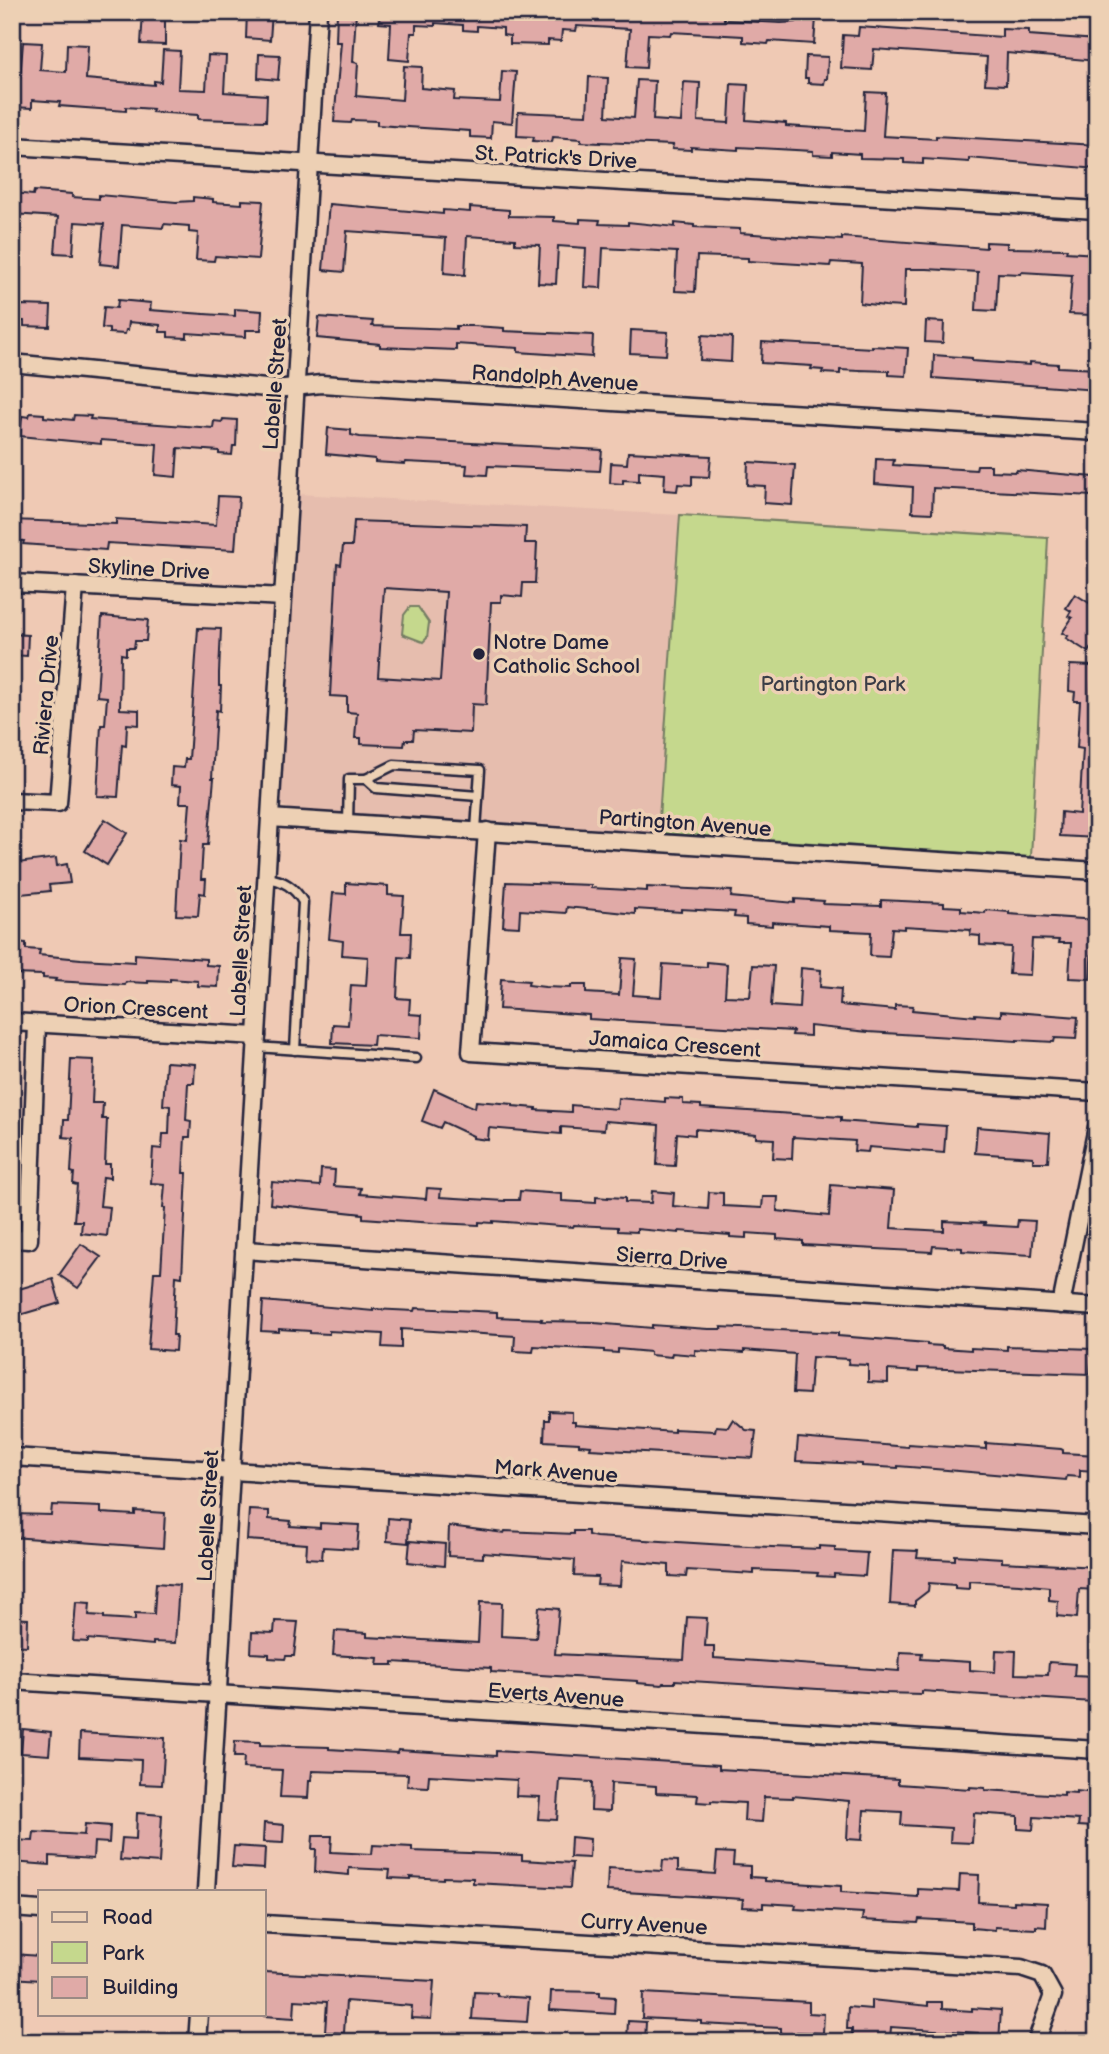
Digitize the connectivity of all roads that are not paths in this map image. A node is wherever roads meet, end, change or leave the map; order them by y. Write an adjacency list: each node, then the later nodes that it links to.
1 (318, 12): 3 (street, Labelle Street)
2 (12, 146): 3 (street, St. Patrick's Drive)
3 (309, 163): 4 (street, St. Patrick's Drive); 6 (street, Labelle Street)
4 (1097, 210)
5 (12, 363): 6 (street, Randolph Avenue)
6 (296, 387): 7 (street, Randolph Avenue); 10 (street, Labelle Street)
7 (1097, 432)
8 (12, 583): 9 (street, Skyline Drive)
9 (75, 586): 10 (street, Skyline Drive); 13 (street, Riviera Drive)
10 (283, 597): 14 (street, Labelle Street)
11 (366, 779): 12 (lane); 12 (lane); 15 (lane)
12 (478, 796): 16 (lane)
13 (12, 801)
14 (270, 818): 15 (street, Partington Avenue); 18 (street, Labelle Street)
15 (348, 823): 16 (street, Partington Avenue)
16 (482, 831): 17 (street, Partington Avenue); 24 (street, Jamaica Crescent)
17 (1097, 871)
18 (267, 878): 21 (street, Labelle Street); 22 (lane)
19 (12, 1022): 20 (street, Orion Crescent)
20 (37, 1024): 21 (street, Orion Crescent); 26 (street)
21 (257, 1042): 22 (lane); 27 (street, Labelle Street)
22 (295, 1050): 23 (lane)
23 (416, 1058)
24 (1097, 1092)
25 (1097, 1127): 28 (street)
26 (12, 1239)
27 (244, 1251): 28 (street, Sierra Drive); 31 (street, Labelle Street)
28 (1061, 1305): 29 (street, Sierra Drive)
29 (1097, 1307)
30 (12, 1457): 31 (street, Mark Avenue)
31 (231, 1471): 32 (street, Mark Avenue); 34 (street, Labelle Street)
32 (1097, 1526)
33 (12, 1681): 34 (street, Everts Avenue)
34 (218, 1694): 35 (street, Everts Avenue); 36 (street, Labelle Street)
35 (1097, 1750)
36 (206, 1890)
37 (12, 1908): 38 (street)
38 (38, 1909)
39 (266, 1924): 42 (street, Curry Avenue)
40 (199, 2016): 41 (street)
41 (197, 2042)
42 (1036, 2042)

